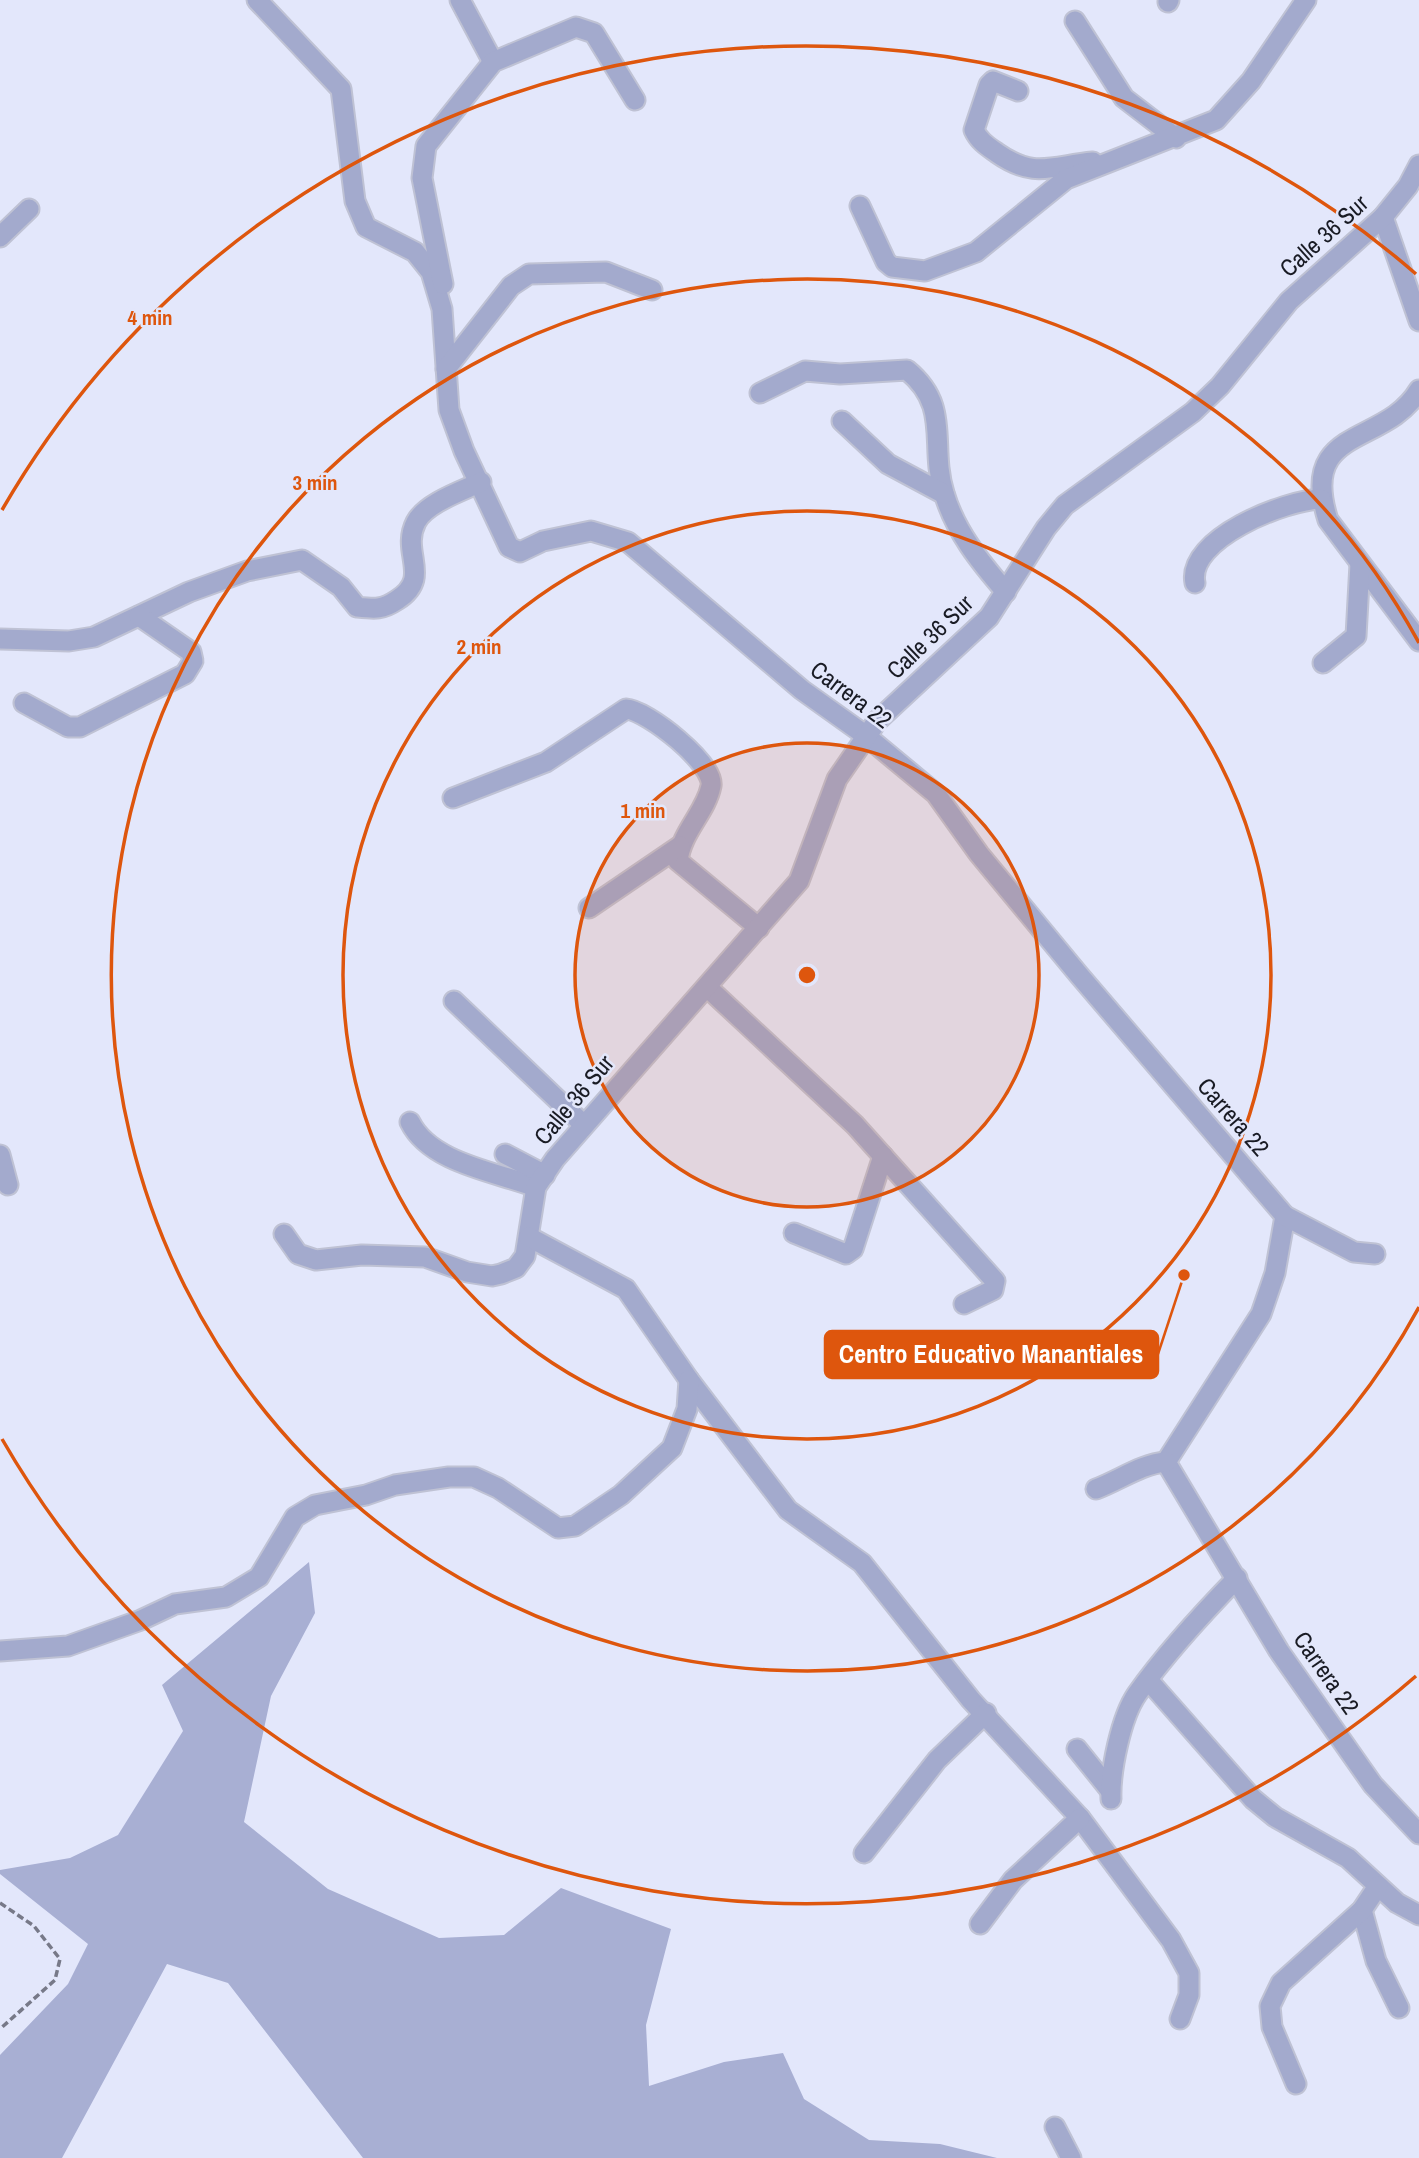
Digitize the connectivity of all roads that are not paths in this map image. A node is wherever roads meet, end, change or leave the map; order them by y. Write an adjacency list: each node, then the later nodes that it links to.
1 (257, 0): 17 (street)
2 (460, 0): 5 (street)
3 (1306, 0): 8 (street)
4 (1075, 21): 8 (street)
5 (493, 62): 7 (street); 17 (street)
6 (1018, 91): 9 (street)
7 (635, 100)
8 (1176, 138): 9 (street)
9 (1120, 159): 11 (street)
10 (1419, 165): 13 (street, Calle 36 Sur)
11 (860, 206)
12 (29, 209): 14 (street)
13 (1383, 217): 16 (street); 26 (street, Calle 36 Sur)
14 (0, 237)
15 (652, 290): 17 (street)
16 (1419, 321)
17 (452, 361): 21 (street)
18 (1419, 390): 23 (street)
19 (761, 393): 22 (street)
20 (842, 421): 22 (street)
21 (481, 482): 27 (street); 32 (street, Carrera 22)
22 (944, 494): 26 (street)
23 (1321, 499): 24 (street); 25 (street)
24 (1360, 564): 29 (street); 30 (street)
25 (1195, 583)
26 (1006, 592): 32 (street, Calle 36 Sur)
27 (139, 616): 28 (street); 31 (street)
28 (0, 639)
29 (1419, 641)
30 (1323, 663)
31 (24, 703)
32 (865, 736): 36 (street, Calle 36 Sur); 46 (street, Carrera 22)
33 (453, 798): 34 (street)
34 (680, 846): 35 (street); 36 (street)
35 (590, 908)
36 (759, 928): 37 (street, Calle 36 Sur)
37 (707, 986): 40 (street, Calle 36 Sur); 43 (street)
38 (454, 1001): 40 (street)
39 (410, 1122): 44 (street)
40 (584, 1125): 44 (street, Calle 36 Sur)
41 (505, 1154): 44 (street)
42 (0, 1155): 45 (street)
43 (883, 1156): 47 (street); 51 (street)
44 (540, 1181): 49 (street, Calle 36 Sur)
45 (8, 1185)
46 (1285, 1216): 50 (street); 53 (street)
47 (794, 1233)
48 (284, 1234): 49 (street, Calle 36 Sur)
49 (529, 1237): 52 (street)
50 (1375, 1254)
51 (964, 1304)
52 (689, 1380): 56 (street); 58 (street)
53 (1167, 1462): 54 (street); 55 (street, Carrera 22)
54 (1096, 1489)
55 (1237, 1578): 57 (street); 61 (street, Carrera 22)
56 (0, 1651)
57 (1149, 1681): 59 (street); 63 (street)
58 (986, 1713): 60 (street); 62 (street)
59 (1077, 1749)
60 (1080, 1818): 66 (street); 68 (street)
61 (1419, 1834)
62 (864, 1853)
63 (1378, 1886): 64 (street); 65 (street)
64 (1362, 1910): 67 (street); 69 (street)
65 (1419, 1914)
66 (980, 1924)
67 (1399, 2008)
68 (1180, 2020)
69 (1296, 2084)
70 (1055, 2127): 71 (street)
71 (1071, 2158)

